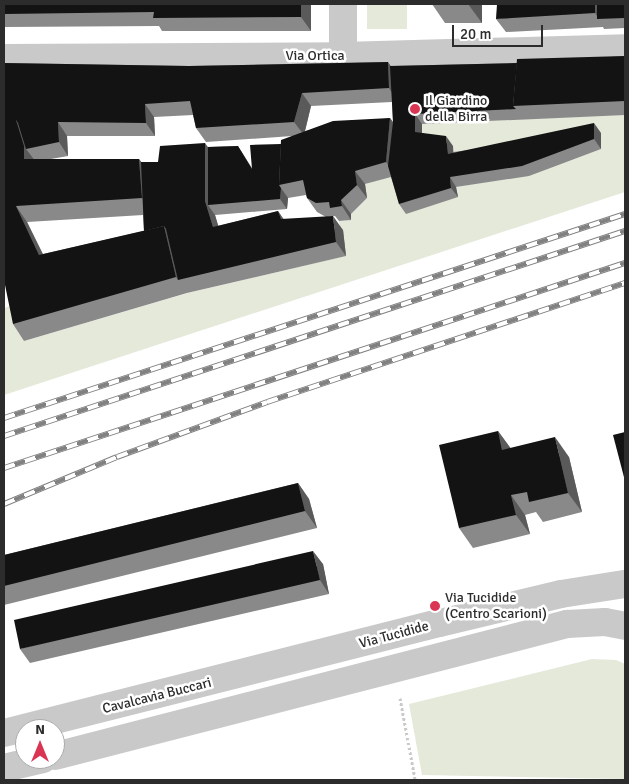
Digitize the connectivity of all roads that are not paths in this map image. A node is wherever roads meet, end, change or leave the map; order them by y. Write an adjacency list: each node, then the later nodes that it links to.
1 (343, 4): 3 (street)
2 (625, 48): 3 (street, Via Ortica)
3 (343, 56): 4 (street, Via Ortica)
4 (4, 58)
5 (625, 584): 7 (street, Via Tucidide)
6 (625, 626): 9 (street)
7 (310, 658): 8 (street, Cavalcavia Buccari)
8 (4, 733)
9 (65, 753)

